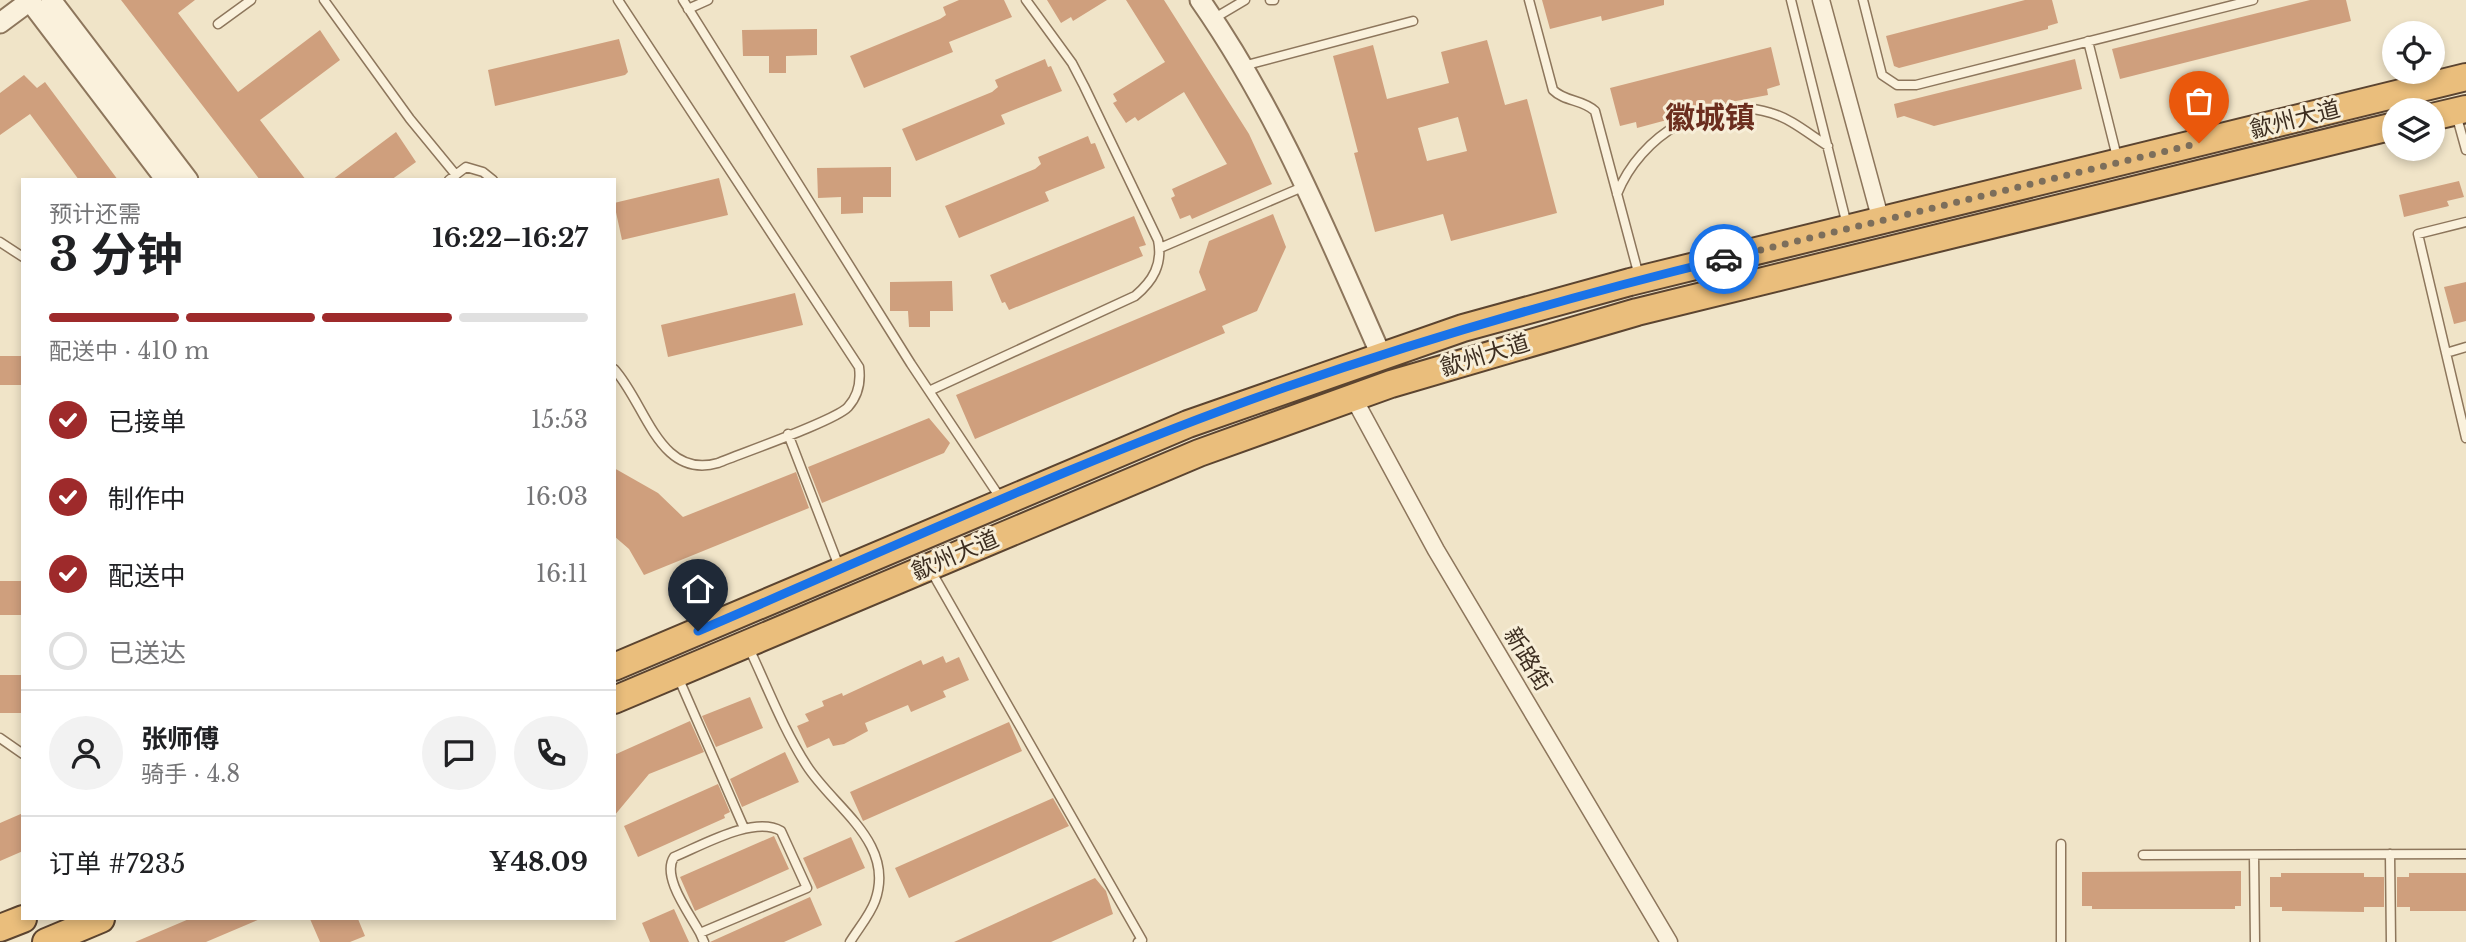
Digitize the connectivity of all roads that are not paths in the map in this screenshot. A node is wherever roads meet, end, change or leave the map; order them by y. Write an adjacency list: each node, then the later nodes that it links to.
1 (30, 0): 19 (street); 29 (street)
2 (51, 0): 30 (street)
3 (251, 0): 20 (lane)
4 (324, 0): 31 (lane)
5 (618, 0): 49 (lane)
6 (683, 0): 16 (lane)
7 (708, 0): 16 (lane)
8 (1026, 0): 39 (lane)
9 (1200, 0): 17 (street)
10 (1245, 0): 17 (lane)
11 (1529, 0): 34 (lane)
12 (1791, 0): 26 (lane)
13 (1821, 0): 35 (street)
14 (1863, 0): 21 (lane)
15 (2253, 0): 21 (lane)
16 (688, 9): 46 (lane)
17 (1213, 19): 22 (street)
18 (1413, 21): 22 (lane)
19 (0, 23)
20 (218, 24)
21 (2088, 41): 28 (lane)
22 (1243, 66): 33 (street)
23 (2466, 77): 28 (highway, 歙州大道)
24 (2451, 112): 27 (lane)
25 (2382, 129): 47 (highway, 歙州大道)
26 (1828, 146): 34 (lane); 37 (lane)
27 (2466, 150)
28 (2118, 162): 35 (highway, 歙州大道)
29 (164, 178)
30 (186, 178)
31 (453, 178): 32 (lane)
32 (490, 178)
33 (1306, 185): 39 (lane); 44 (street)
34 (1616, 194): 41 (lane)
35 (1881, 220): 37 (highway, 歙州大道)
36 (2466, 222): 43 (lane)
37 (1848, 228): 41 (highway, 歙州大道)
38 (0, 242): 40 (lane)
39 (1160, 248): 46 (lane)
40 (21, 256)
41 (1639, 280): 44 (highway, 歙州大道)
42 (2466, 347): 43 (lane)
43 (2446, 352): 48 (lane)
44 (1381, 355): 51 (highway, 歙州大道)
45 (616, 372): 49 (lane)
46 (929, 391): 51 (lane)
47 (1353, 397): 52 (highway, 歙州大道); 74 (street, 新路街)
48 (2463, 413): 50 (lane)
49 (788, 434): 53 (lane)
50 (2466, 438)
51 (1002, 502): 53 (highway, 歙州大道)
52 (929, 566): 54 (highway, 歙州大道); 73 (lane)
53 (841, 570): 55 (highway, 歙州大道)
54 (747, 644): 56 (highway, 歙州大道); 72 (lane)
55 (618, 661)
56 (676, 674): 57 (highway, 歙州大道); 60 (lane)
57 (616, 699)
58 (0, 738): 59 (lane)
59 (21, 753)
60 (744, 828): 69 (lane); 69 (lane)
61 (2061, 844): 75 (lane)
62 (2390, 854): 63 (lane); 65 (lane); 77 (lane)
63 (2466, 854)
64 (2143, 855): 65 (lane)
65 (2254, 855): 76 (lane)
66 (21, 920): 68 (highway)
67 (99, 920): 70 (highway)
68 (0, 928)
69 (700, 933): 71 (lane)
70 (46, 942)
71 (704, 942)
72 (850, 942)
73 (1138, 942)
74 (1669, 942)
75 (2061, 942)
76 (2255, 942)
77 (2391, 942)

